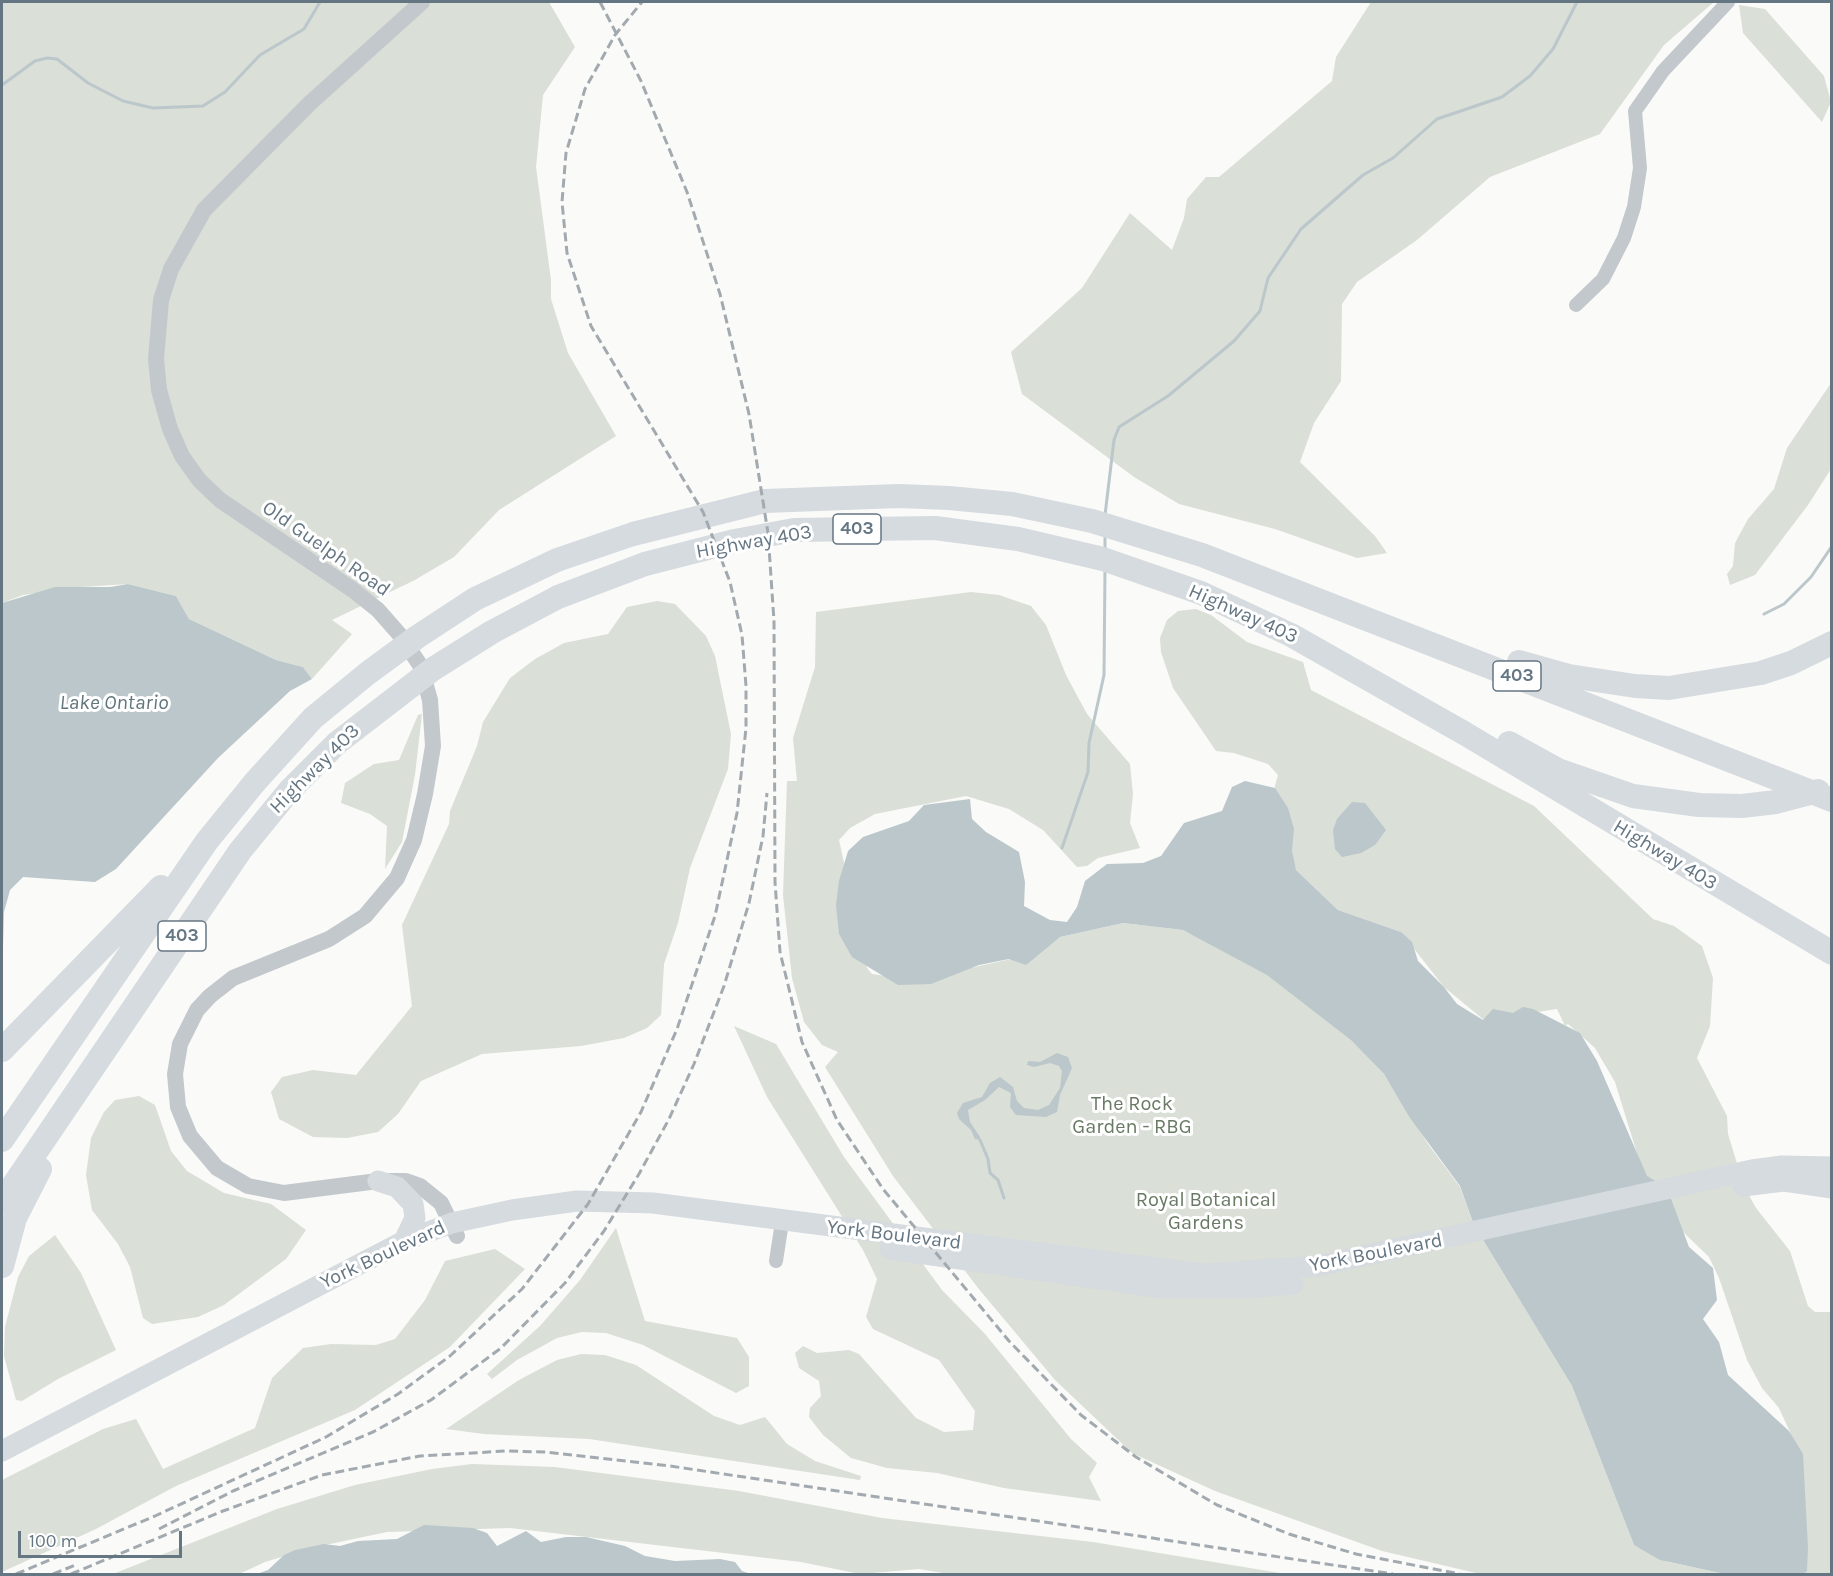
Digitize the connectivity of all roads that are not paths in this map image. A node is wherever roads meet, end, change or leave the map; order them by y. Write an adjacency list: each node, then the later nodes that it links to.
1 (422, 2): 16 (street, Old Guelph Road)
2 (1728, 2): 3 (street)
3 (1576, 305)
4 (1202, 555): 6 (highway); 8 (highway, Highway 403 / 403); 9 (highway, Highway 403 / 403)
5 (1292, 635): 7 (highway); 10 (highway, Highway 403 / 403); 11 (highway, Highway 403 / 403)
6 (1832, 643)
7 (1832, 788)
8 (1832, 800)
9 (207, 841): 12 (highway); 13 (highway, Highway 403 / 403)
10 (1832, 954)
11 (152, 982): 18 (highway, Highway 403 / 403); 25 (highway)
12 (2, 1050)
13 (2, 1140)
14 (1832, 1167): 15 (main road, York Boulevard)
15 (1751, 1177): 17 (main road, York Boulevard); 23 (main road, York Boulevard)
16 (378, 1181): 20 (street, Old Guelph Road); 21 (main road)
17 (1832, 1188)
18 (2, 1202)
19 (782, 1228): 20 (main road, York Boulevard); 22 (main road, York Boulevard); 24 (street)
20 (454, 1229): 21 (main road, York Boulevard); 27 (main road, York Boulevard)
21 (404, 1241): 26 (main road, York Boulevard)
22 (885, 1242): 23 (main road, York Boulevard); 23 (main road, York Boulevard)
23 (1407, 1254)
24 (776, 1260)
25 (2, 1266)
26 (2, 1451)
27 (2, 1462)

